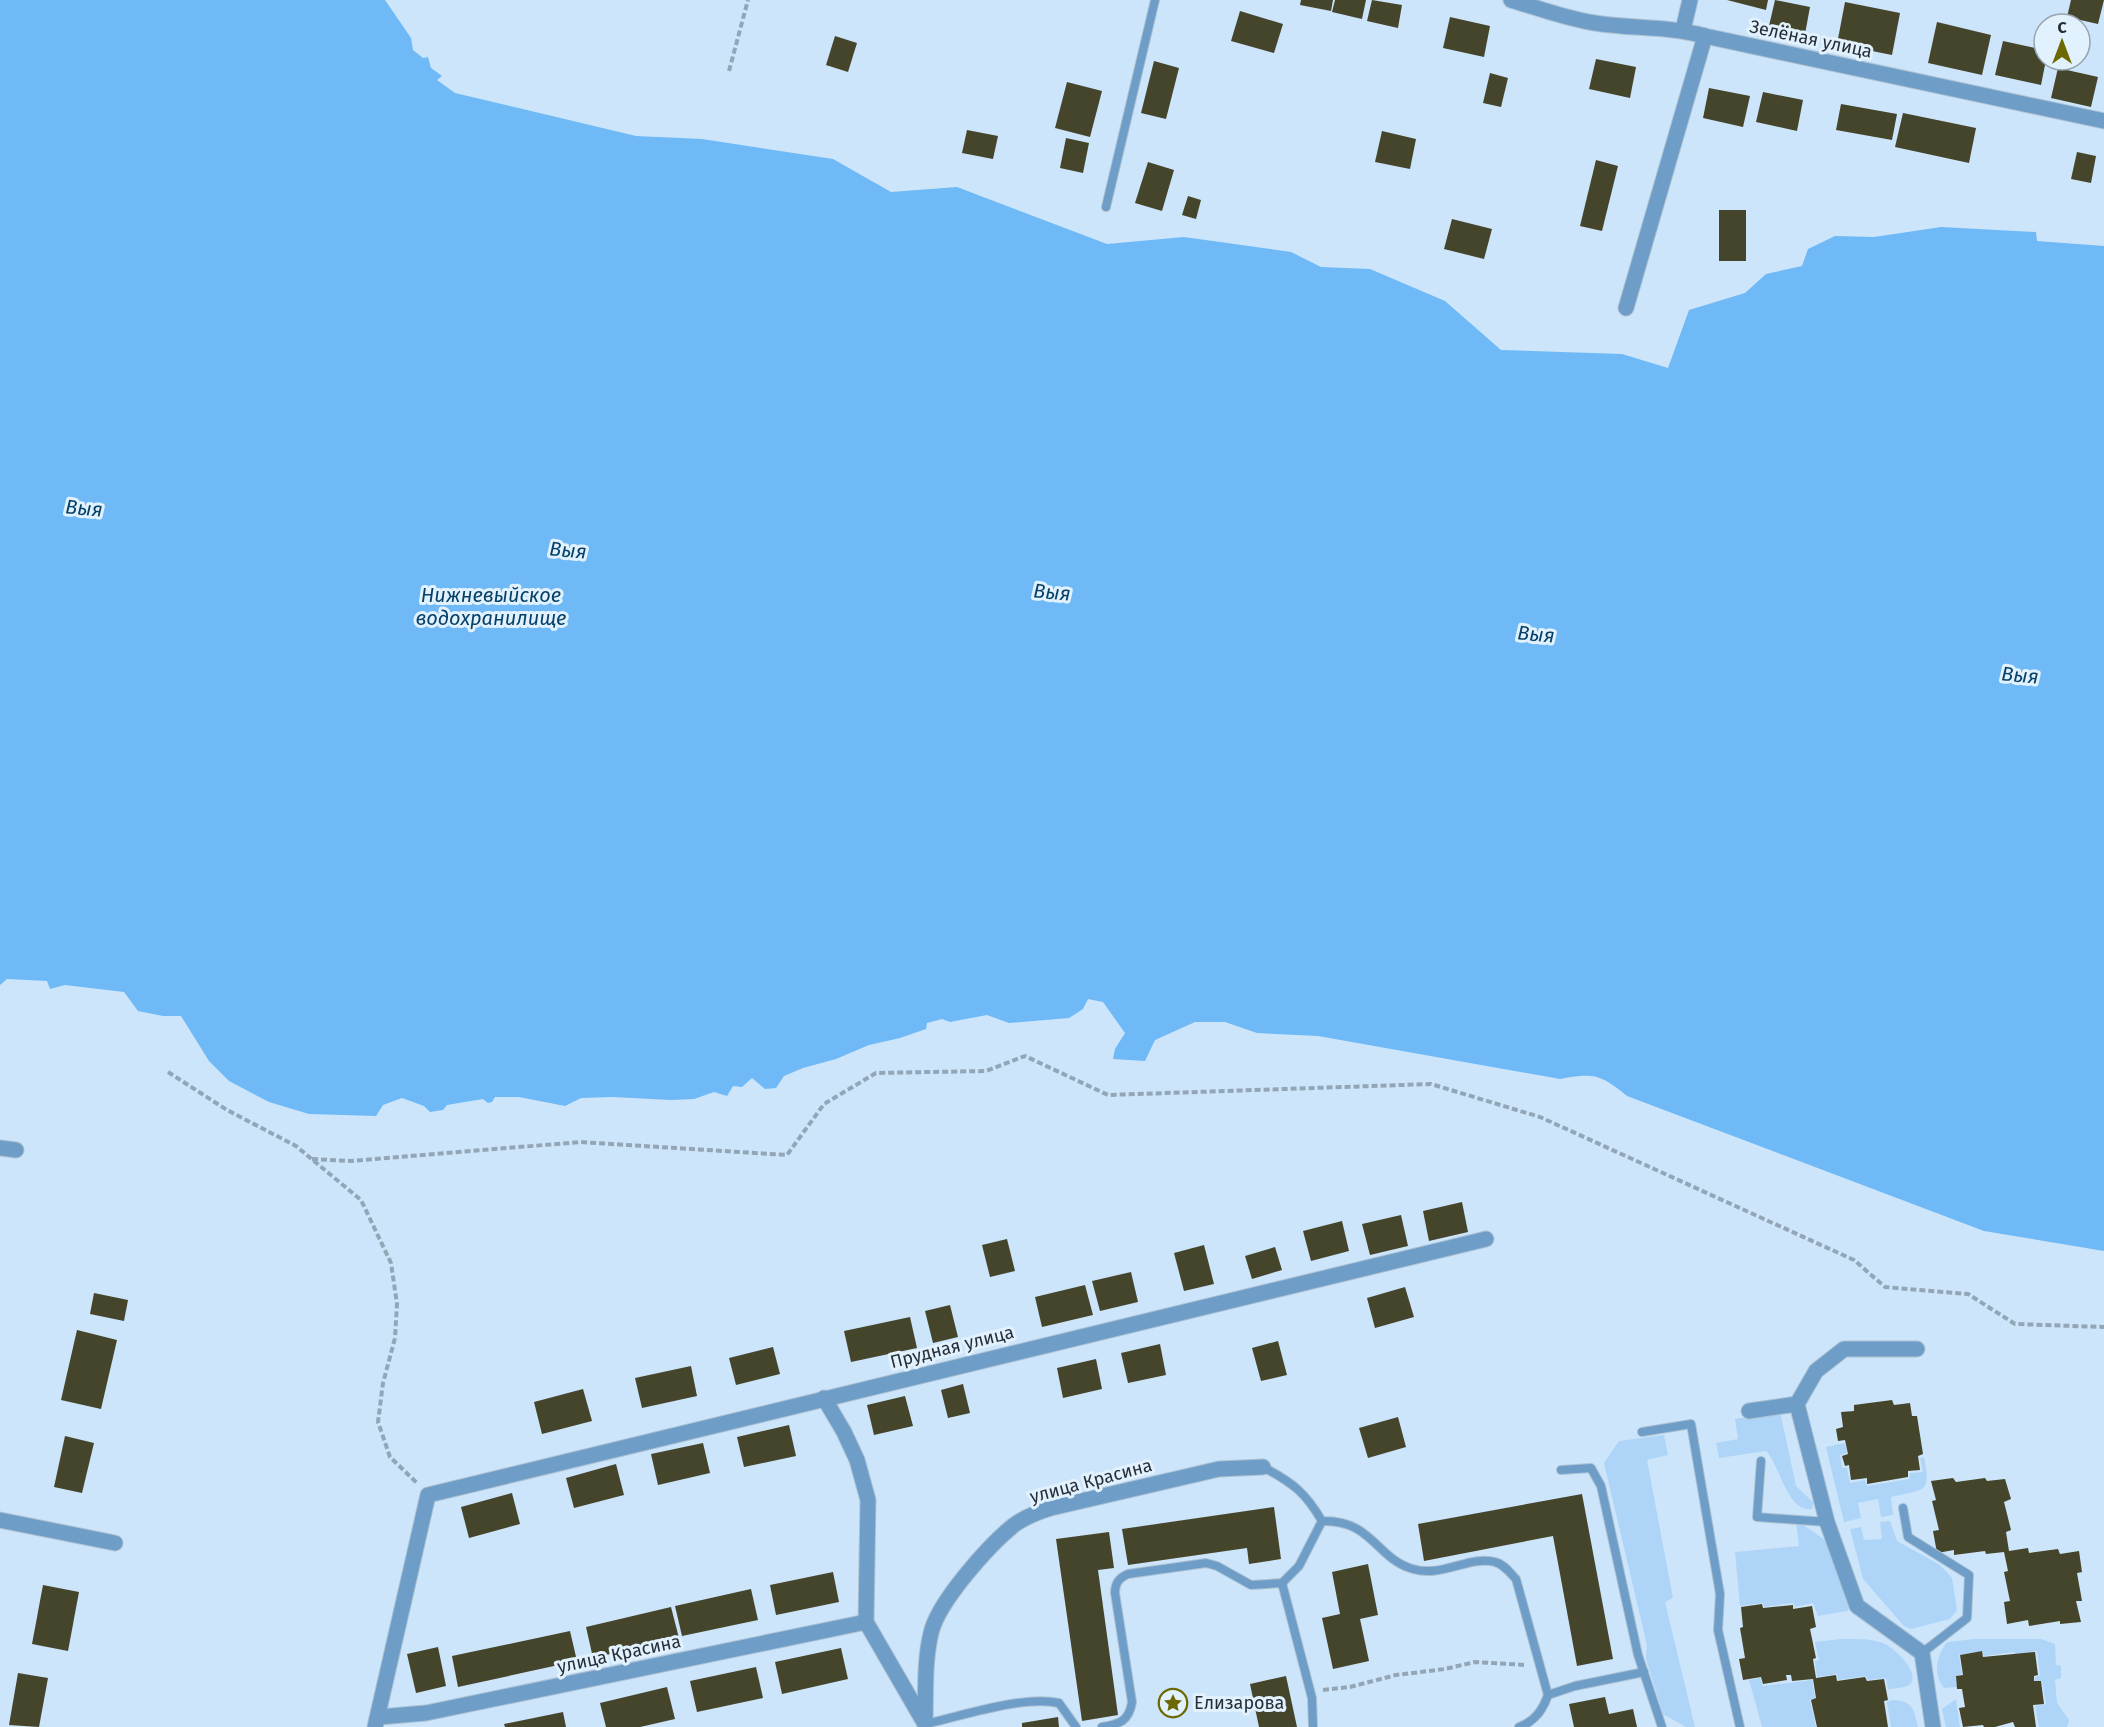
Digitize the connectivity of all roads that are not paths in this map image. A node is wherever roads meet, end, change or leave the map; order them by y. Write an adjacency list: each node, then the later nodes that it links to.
1 (1155, 0): 7 (lane)
2 (1511, 0): 4 (street, Зелёная улица)
3 (1690, 0): 4 (street)
4 (1683, 30): 5 (street, Зелёная улица)
5 (1705, 36): 6 (street, Зелёная улица); 8 (street)
6 (2104, 121)
7 (1106, 207)
8 (1626, 308)
9 (0, 1148): 10 (street)
10 (16, 1150)
11 (1486, 1239): 13 (street, Прудная улица)
12 (1917, 1349): 14 (street)
13 (824, 1398): 26 (street); 30 (street, Прудная улица)
14 (1797, 1404): 15 (street); 23 (street)
15 (1749, 1411)
16 (1642, 1432): 37 (lane)
17 (1761, 1461): 23 (lane)
18 (1263, 1467): 22 (lane); 31 (street, улица Красина)
19 (1561, 1470): 28 (lane)
20 (1903, 1508): 27 (lane)
21 (0, 1520): 24 (street)
22 (1322, 1521): 25 (lane); 29 (lane)
23 (1827, 1522): 27 (street)
24 (115, 1542)
25 (1282, 1583): 33 (lane); 34 (lane)
26 (866, 1622): 30 (street, улица Красина); 31 (street)
27 (1922, 1653): 38 (street)
28 (1644, 1672): 29 (lane); 36 (lane)
29 (1548, 1695): 35 (lane)
30 (377, 1722)
31 (925, 1726): 32 (lane)
32 (1076, 1727)
33 (1101, 1727)
34 (1313, 1727)
35 (1519, 1727)
36 (1662, 1727)
37 (1740, 1727)
38 (1933, 1727)

